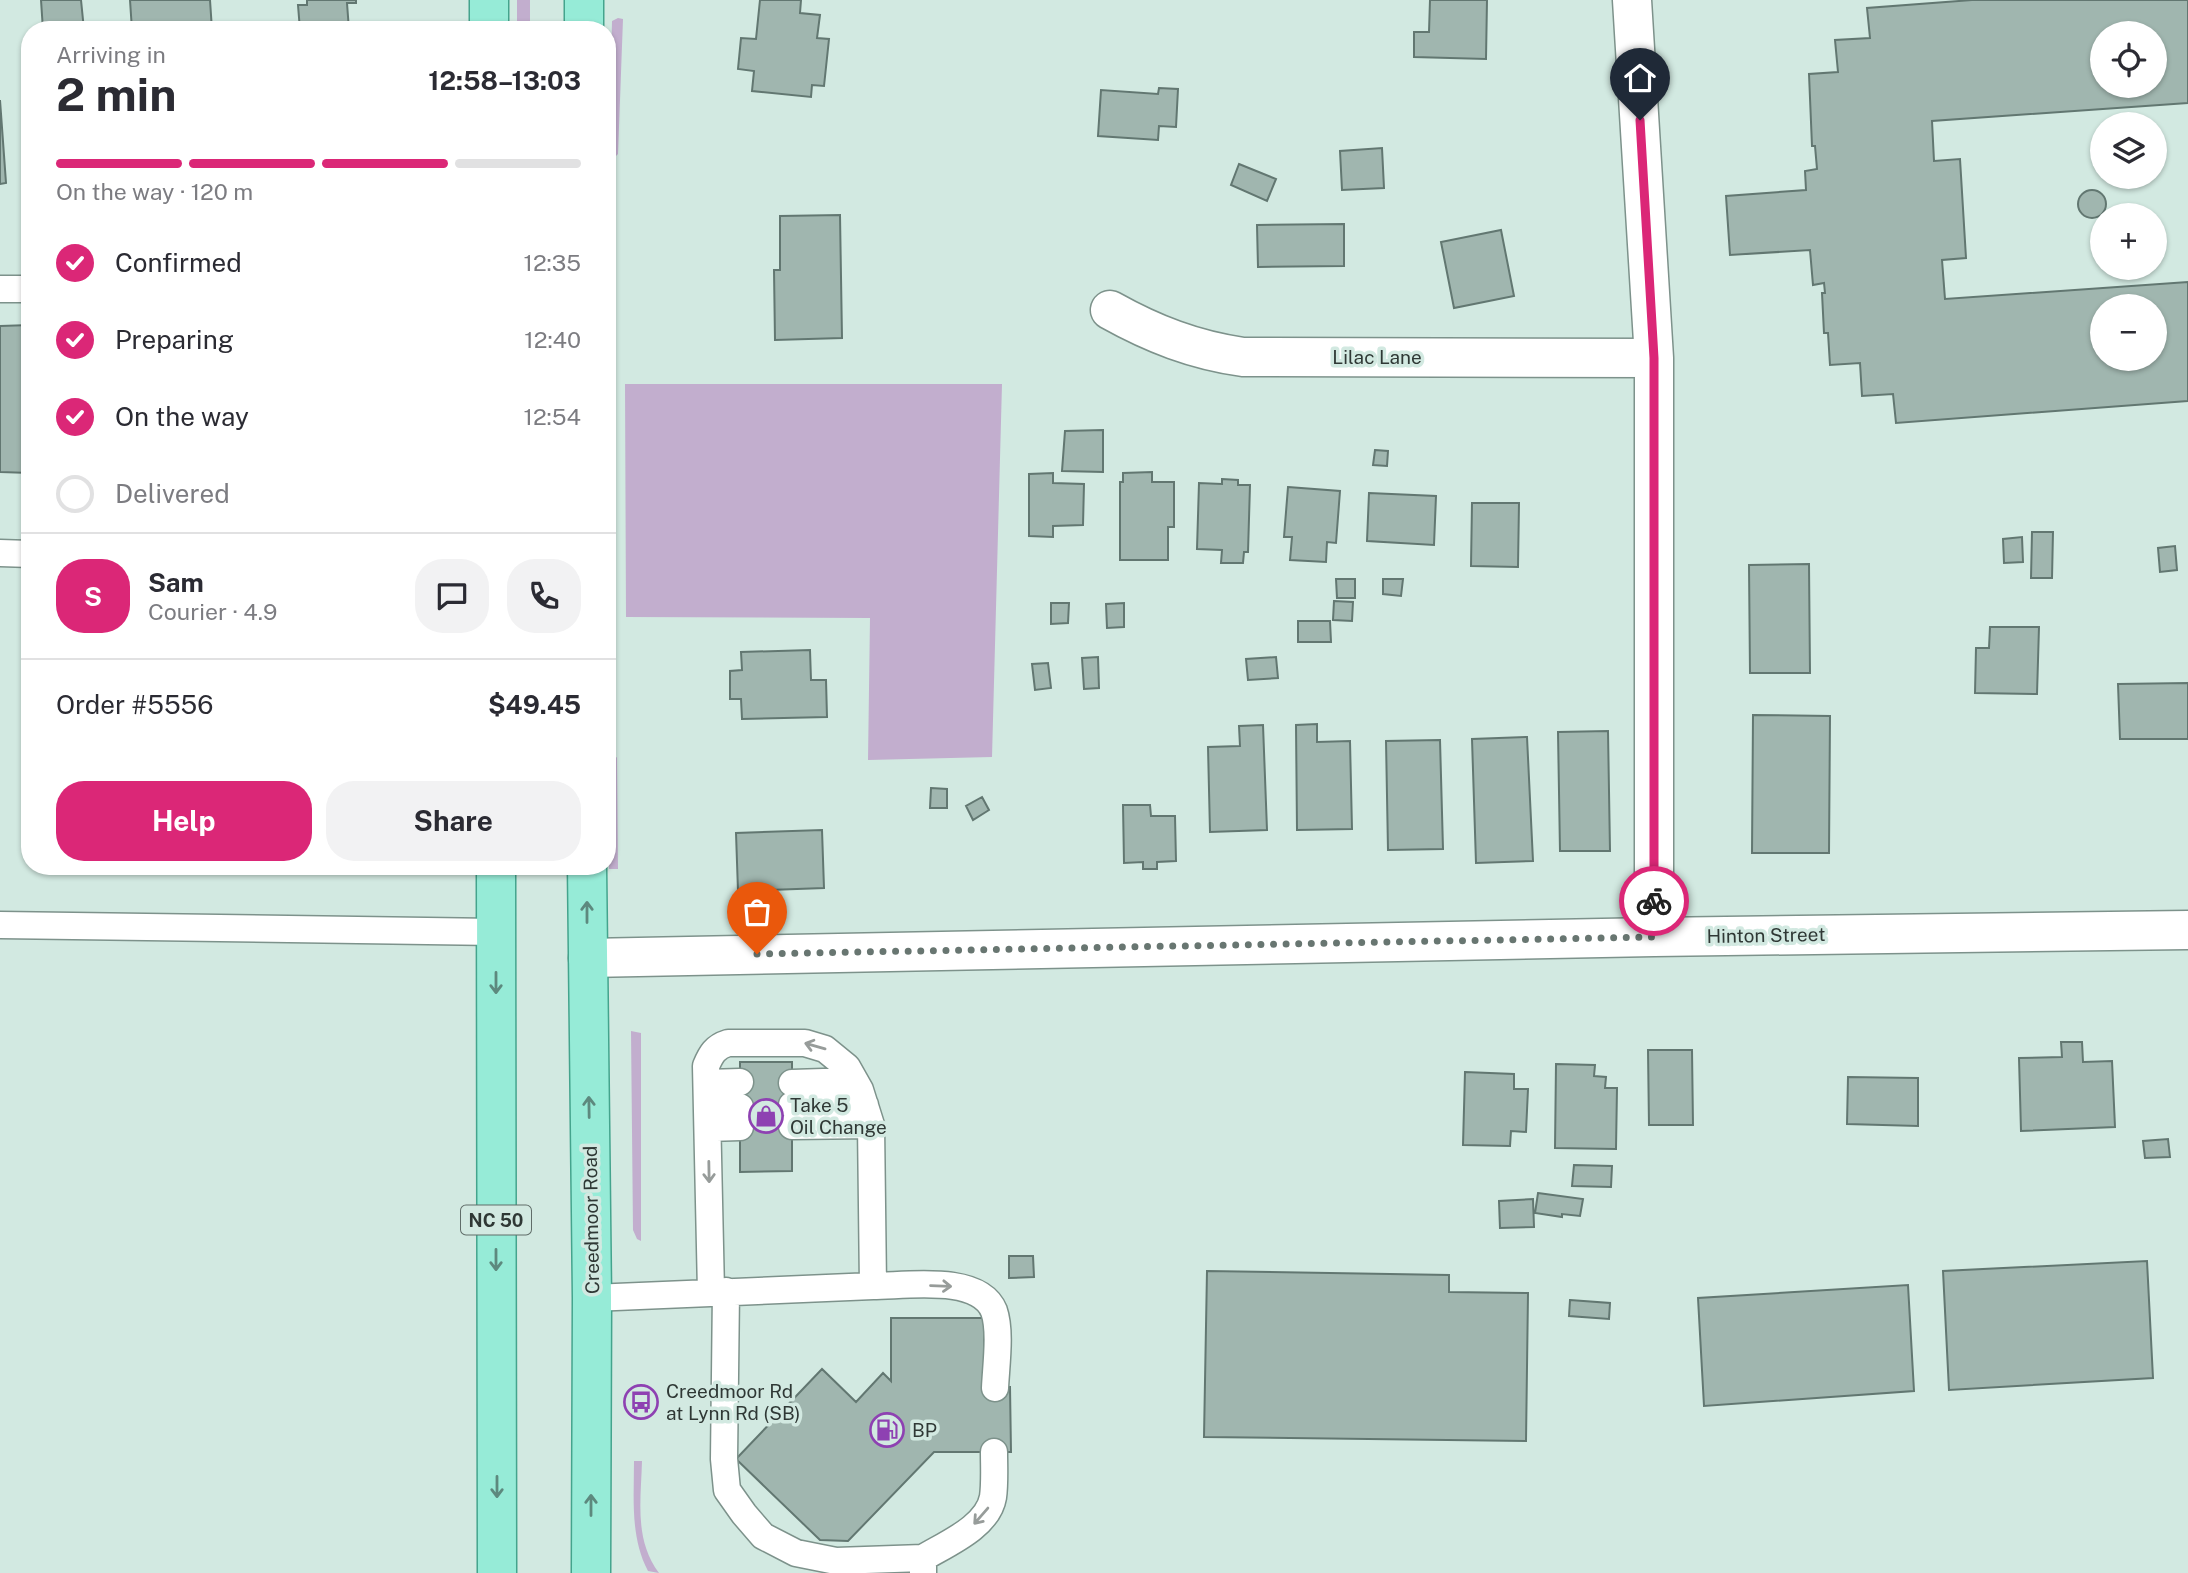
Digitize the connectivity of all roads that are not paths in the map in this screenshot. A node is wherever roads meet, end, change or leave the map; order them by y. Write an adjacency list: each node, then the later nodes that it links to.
1 (489, 0): 4 (main road)
2 (584, 0): 5 (main road)
3 (1632, 0): 9 (street)
4 (489, 21)
5 (584, 21)
6 (0, 289): 7 (lane)
7 (21, 289)
8 (1110, 310): 9 (street, Lilac Lane)
9 (1654, 358): 17 (street)
10 (0, 553): 11 (lane)
11 (21, 554)
12 (496, 875): 16 (main road, NC 50)
13 (587, 875): 18 (main road, Creedmoor Road, one-way to 13)
14 (0, 925): 16 (lane)
15 (2188, 930): 17 (street, Hinton Street)
16 (496, 932): 27 (main road, NC 50, one-way to 27)
17 (1654, 937): 18 (street, Hinton Street)
18 (588, 958): 23 (main road, Creedmoor Road, one-way to 18)
19 (708, 1106): 19 (lane); 20 (lane, one-way to 19); 22 (lane, one-way to 22)
20 (866, 1113): 20 (lane); 21 (lane)
21 (873, 1286): 22 (lane); 24 (lane, one-way to 24)
22 (718, 1292): 23 (lane); 26 (lane)
23 (592, 1298): 28 (main road, Creedmoor Road, one-way to 23)
24 (995, 1388)
25 (995, 1452): 26 (lane, one-way to 26)
26 (923, 1566)
27 (497, 1573)
28 (591, 1573)

